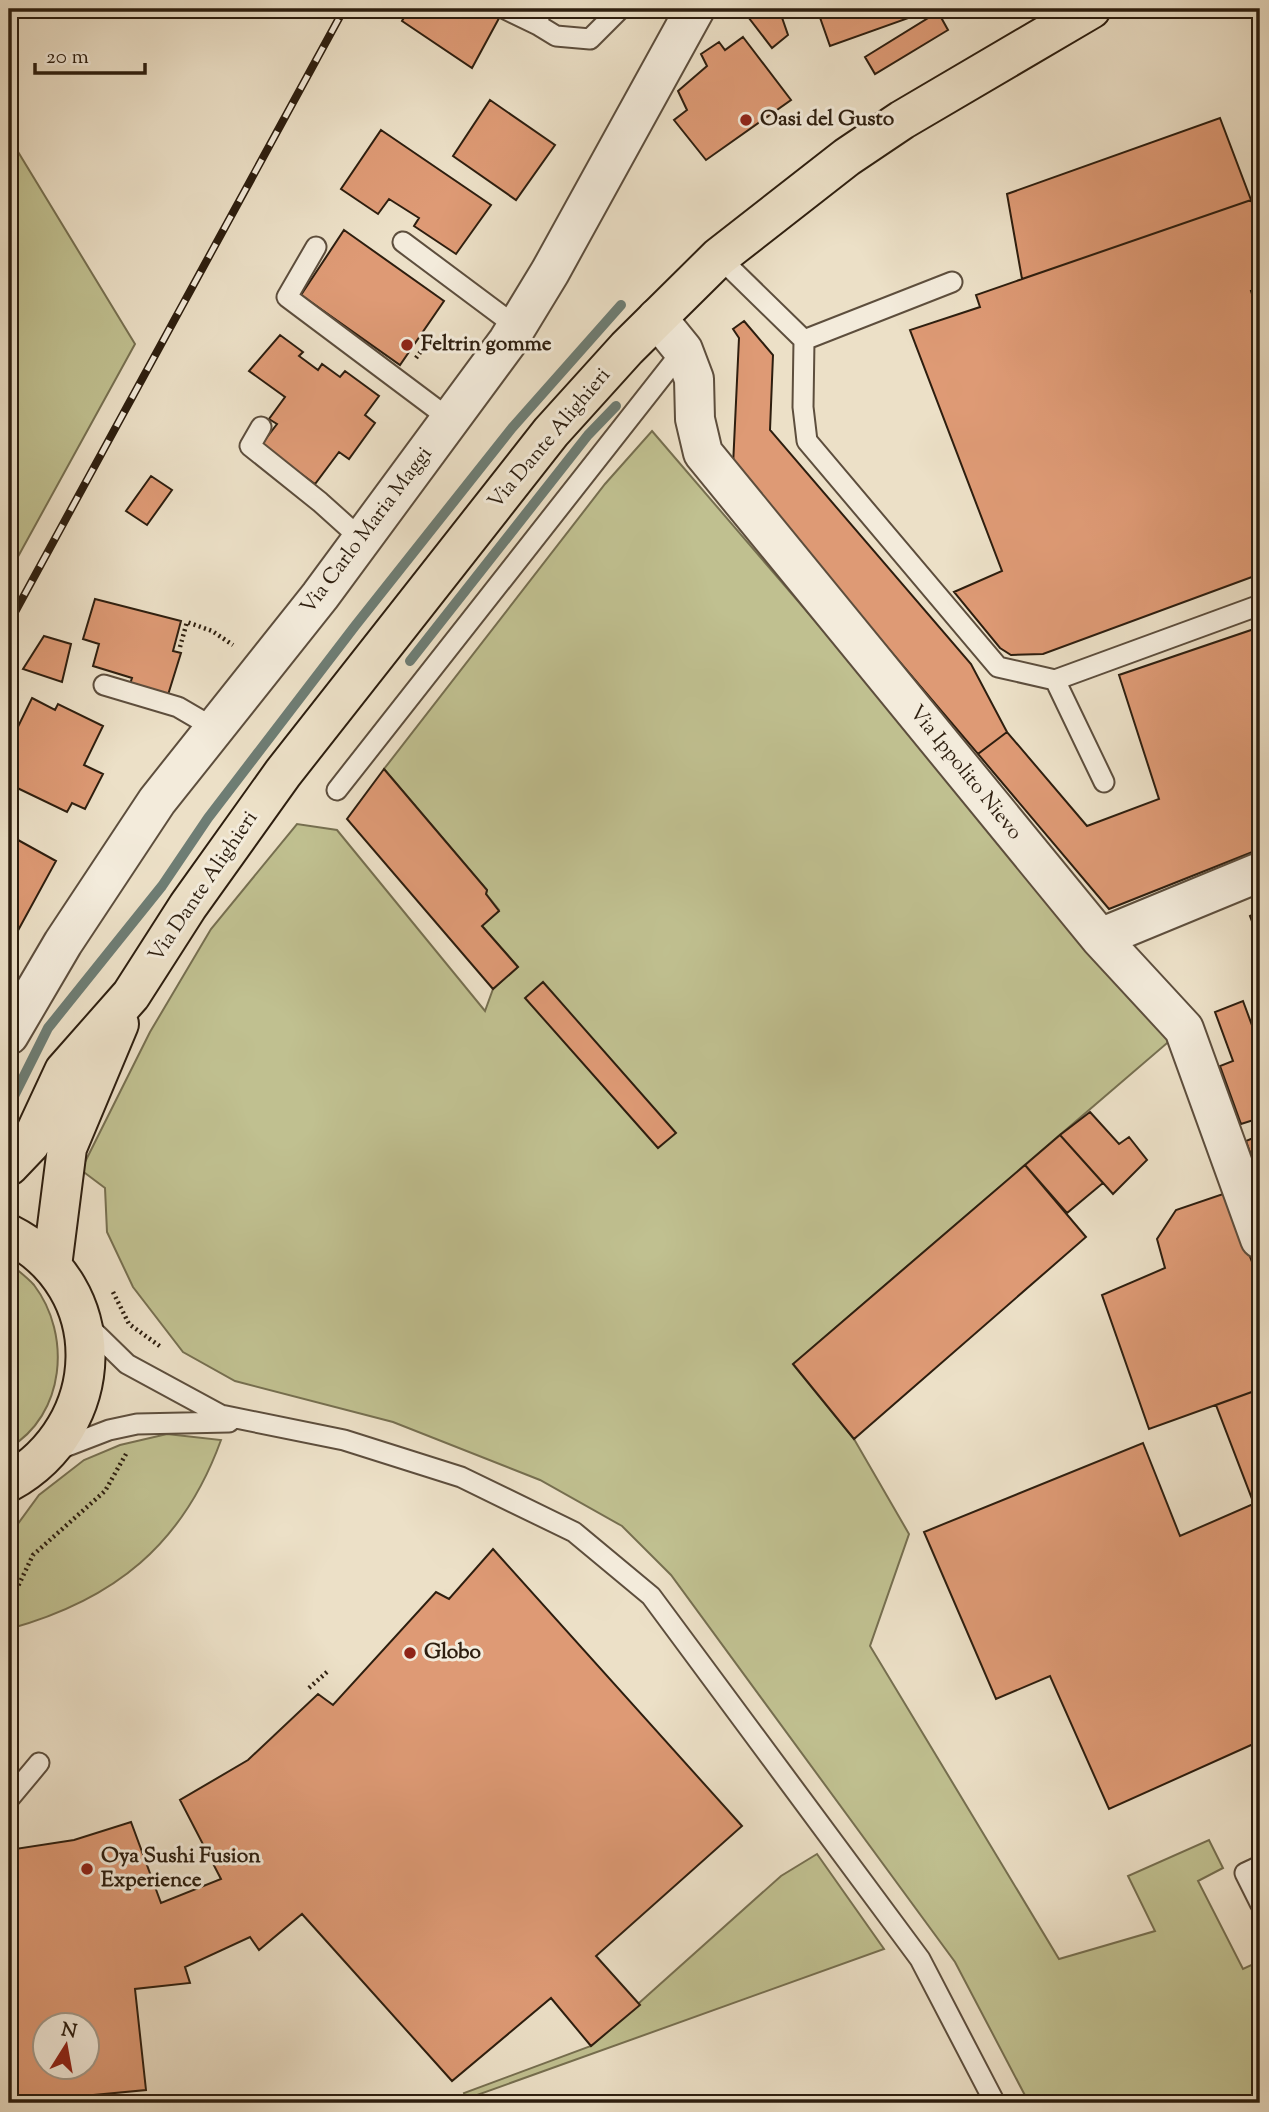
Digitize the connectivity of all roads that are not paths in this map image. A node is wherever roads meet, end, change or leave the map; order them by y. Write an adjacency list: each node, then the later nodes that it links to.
1 (620, 9): 5 (lane)
2 (695, 9): 11 (street, Via Carlo Maria Maggi)
3 (1091, 9): 8 (main road, Via Dante Alighieri)
4 (507, 10): 5 (lane)
5 (539, 17)
6 (403, 242): 11 (lane)
7 (316, 247): 14 (lane)
8 (719, 257): 10 (main road, Via Dante Alighieri); 12 (lane)
9 (952, 282): 12 (lane)
10 (657, 318): 13 (street, Via Ippolito Nievo); 25 (main road, Via Dante Alighieri)
11 (517, 327): 14 (street, Via Carlo Maria Maggi)
12 (804, 340): 18 (lane)
13 (683, 350): 22 (lane); 24 (street, Via Ippolito Nievo)
14 (451, 420): 16 (street, Via Carlo Maria Maggi)
15 (261, 427): 16 (lane)
16 (360, 538): 20 (street, Via Carlo Maria Maggi)
17 (1260, 605): 18 (lane)
18 (1055, 680): 21 (lane)
19 (104, 685): 20 (lane)
20 (214, 728): 26 (street, Via Carlo Maria Maggi)
21 (1104, 782)
22 (337, 790)
23 (1260, 872): 24 (street)
24 (1100, 938): 29 (street, Via Ippolito Nievo)
25 (131, 995): 27 (main road, Via Dante Alighieri); 30 (main road, Via Dante Alighieri)
26 (9, 1035)
27 (9, 1166)
28 (9, 1234): 30 (main road)
29 (1260, 1240)
30 (52, 1266): 31 (main road)
31 (82, 1320): 32 (lane); 33 (main road)
32 (262, 1422): 33 (lane); 39 (lane)
33 (49, 1453): 34 (main road)
34 (9, 1482)
35 (38, 1763): 36 (lane)
36 (9, 1799)
37 (1260, 1866): 38 (lane)
38 (1260, 1903)
39 (995, 2103)

